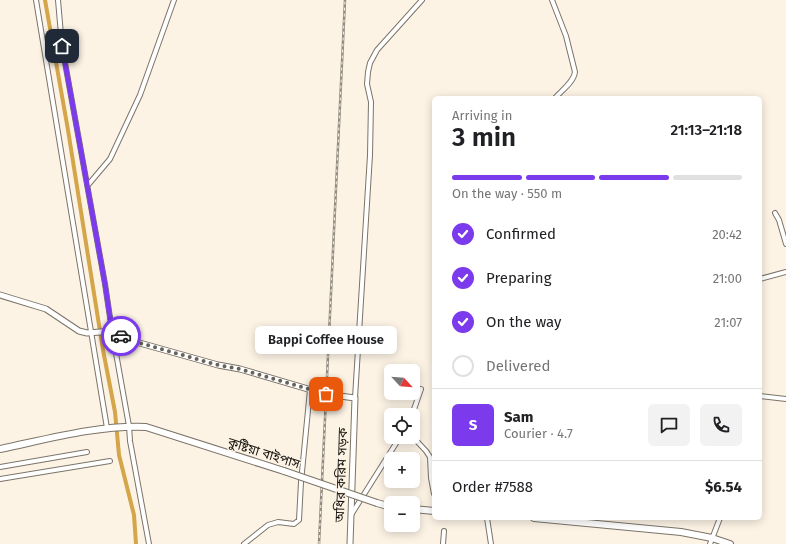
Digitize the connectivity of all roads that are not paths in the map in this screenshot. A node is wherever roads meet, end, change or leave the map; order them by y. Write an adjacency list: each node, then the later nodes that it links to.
1 (36, 0): 14 (street)
2 (58, 0): 7 (street)
3 (174, 0): 7 (street)
4 (422, 0): 18 (street)
5 (552, 0): 6 (street)
6 (556, 96)
7 (88, 185): 13 (street)
8 (775, 213): 9 (street)
9 (786, 244)
10 (786, 272): 11 (street)
11 (762, 278)
12 (0, 295): 14 (main road)
13 (111, 331): 14 (main road); 16 (main road); 21 (street)
14 (91, 333): 22 (street)
15 (421, 389): 20 (street)
16 (310, 390): 18 (main road); 41 (street)
17 (762, 396): 19 (street)
18 (355, 398): 34 (main road, অধির করিম সড়ক)
19 (786, 399)
20 (414, 408)
21 (129, 426): 22 (highway, কুষ্টিয়া বাইপাস); 31 (highway, কুষ্টিয়া বাইপাস, bridge); 40 (street)
22 (108, 428): 25 (highway, কুষ্টিয়া বাইপাস)
23 (396, 444): 34 (street)
24 (420, 444): 30 (street)
25 (0, 449)
26 (87, 452): 28 (street)
27 (110, 461): 29 (street)
28 (0, 466)
29 (0, 479)
30 (432, 483)
31 (384, 505)
32 (420, 510): 33 (highway)
33 (432, 511)
34 (351, 515): 42 (main road, অধির করিম সড়ক)
35 (486, 520): 44 (street)
36 (555, 520): 39 (highway)
37 (719, 520): 39 (street)
38 (444, 531): 43 (street)
39 (711, 541): 45 (highway)
40 (149, 544)
41 (244, 544)
42 (350, 544)
43 (443, 544)
44 (491, 544)
45 (730, 544)

